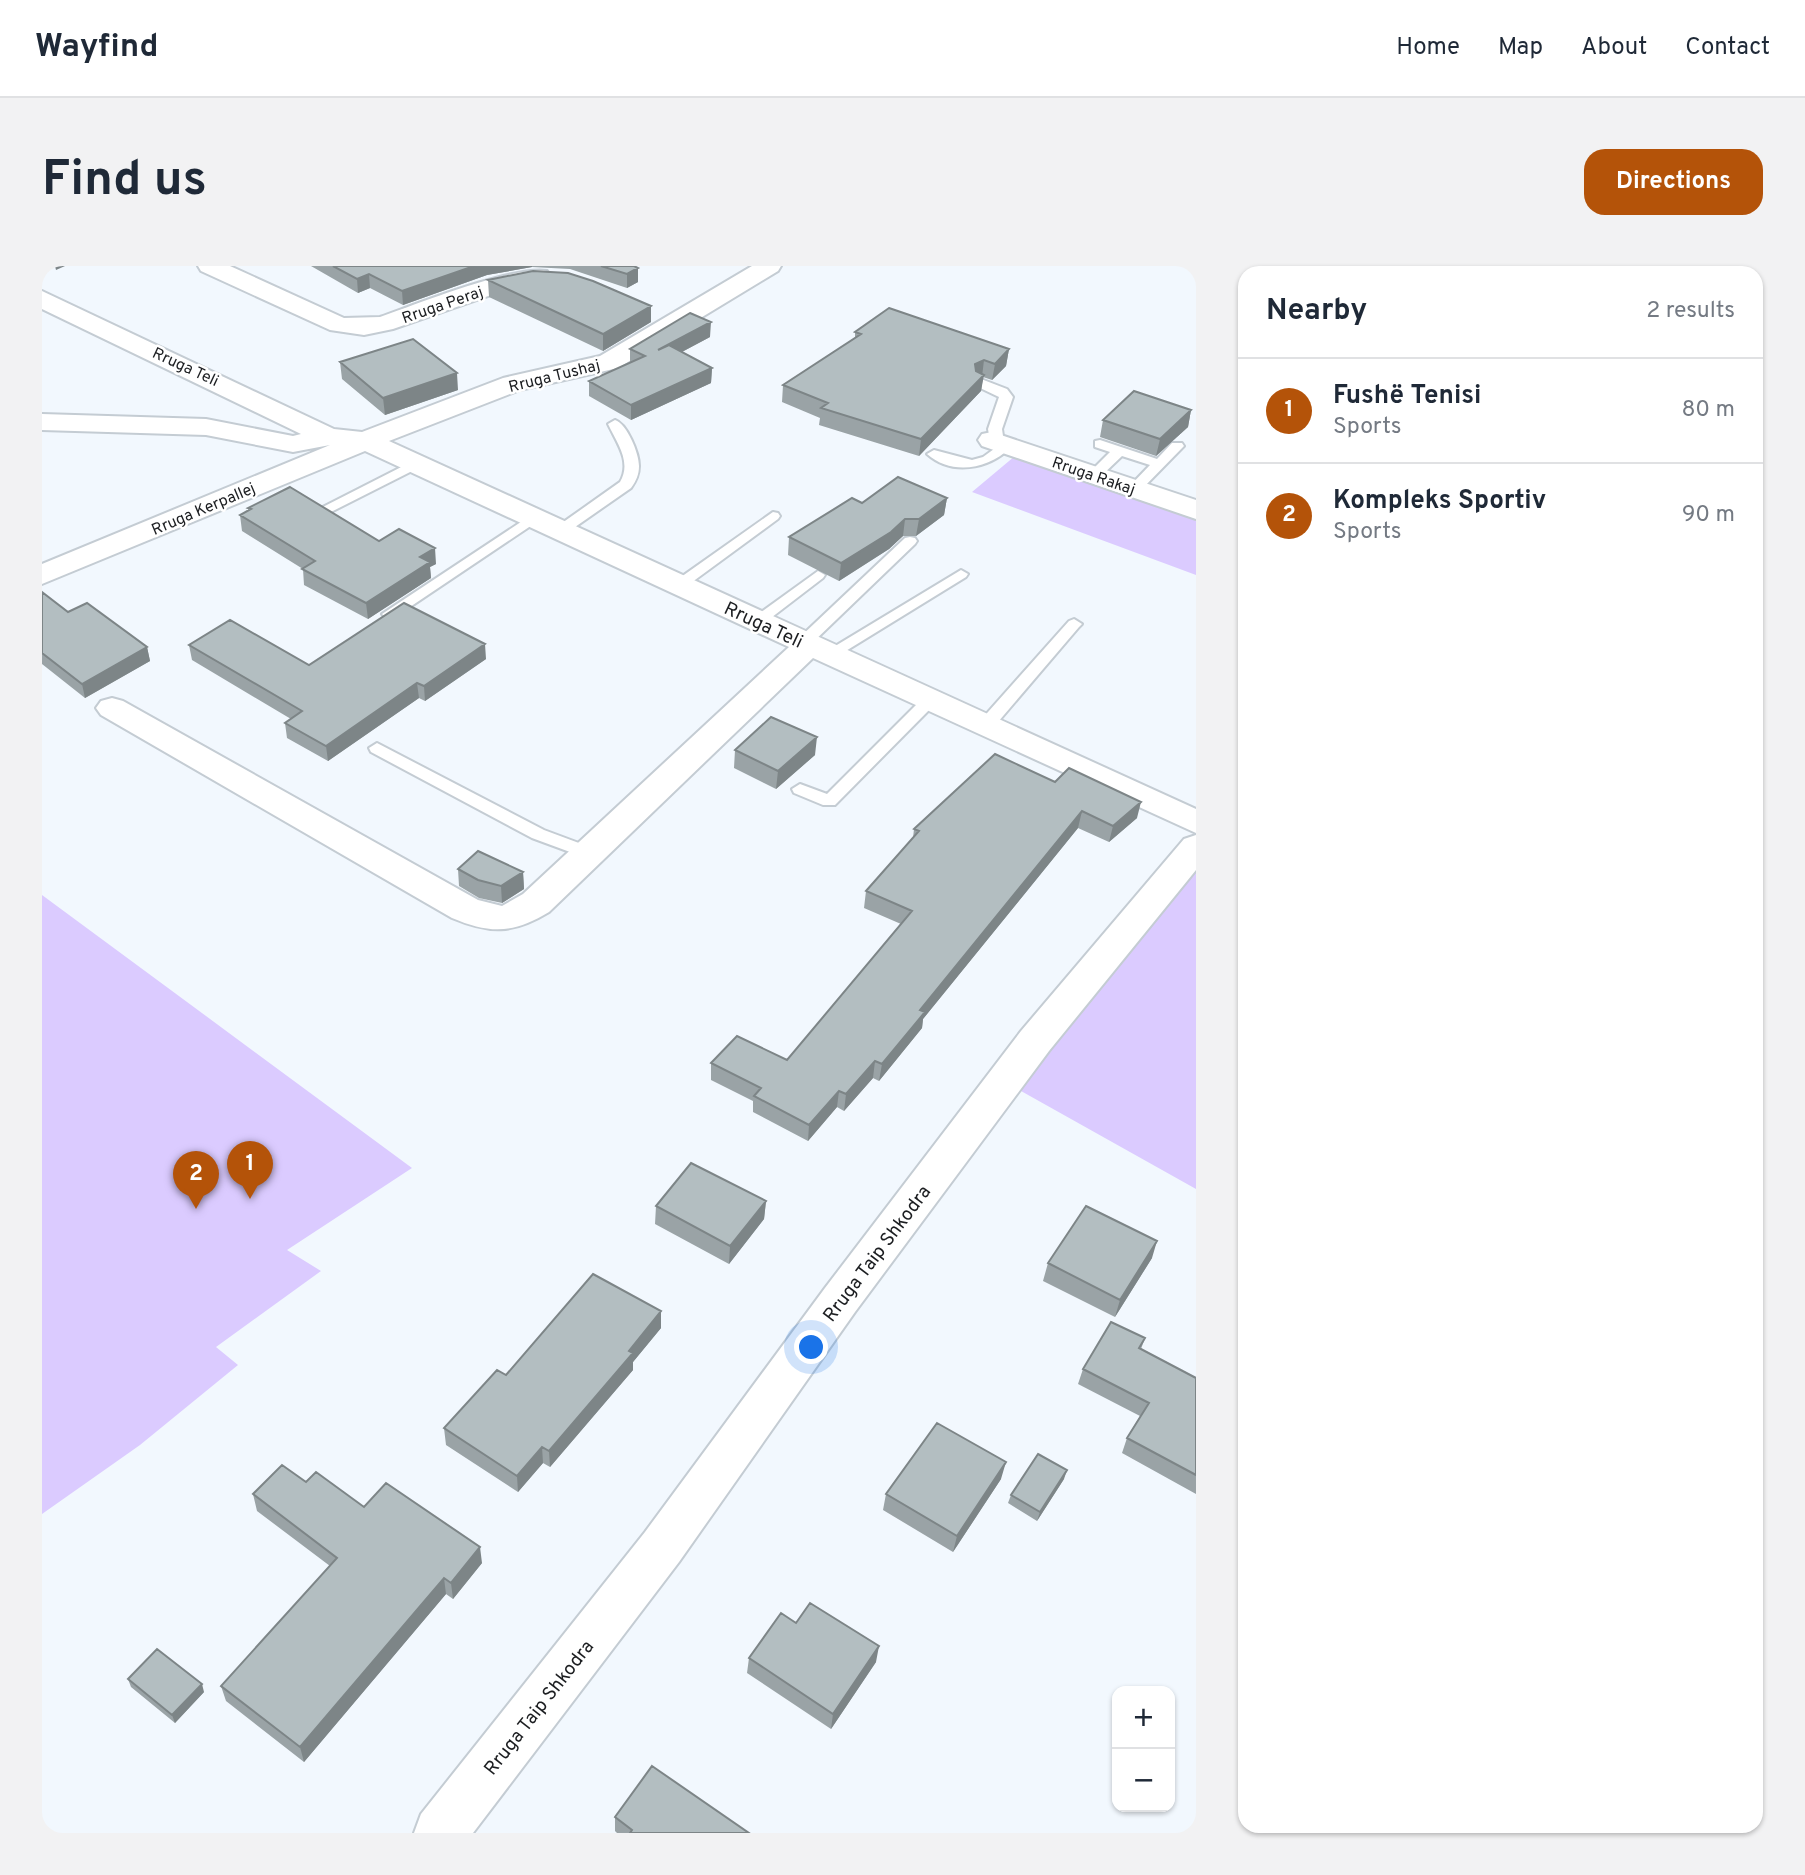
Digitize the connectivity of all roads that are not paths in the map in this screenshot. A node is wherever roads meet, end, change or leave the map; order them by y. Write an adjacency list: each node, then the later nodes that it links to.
1 (210, 266): 3 (street, Rruga Peraj)
2 (769, 266): 6 (street, Rruga Tushaj)
3 (558, 277)
4 (42, 299): 10 (street, Rruga Teli)
5 (651, 311): 6 (street)
6 (677, 321): 11 (street, Rruga Tushaj)
7 (981, 383): 12 (lane)
8 (42, 422): 10 (street, Rruga Teli)
9 (615, 424): 24 (lane)
10 (328, 437): 11 (street, Rruga Teli)
11 (365, 441): 17 (street, Rruga Teli); 27 (street, Rruga Kerpallej)
12 (998, 442): 16 (lane); 19 (street, Rruga Rakaj)
13 (1100, 444): 15 (lane)
14 (1177, 446): 18 (lane)
15 (1119, 451): 18 (lane); 19 (lane)
16 (934, 454)
17 (415, 464): 22 (lane); 24 (street, Rruga Teli)
18 (1159, 464): 20 (lane)
19 (1094, 475): 20 (street, Rruga Rakaj)
20 (1134, 489): 21 (street, Rruga Rakaj)
21 (1196, 510)
22 (320, 512)
23 (773, 516): 29 (lane)
24 (546, 525): 29 (street, Rruga Teli); 30 (lane)
25 (910, 541): 33 (lane)
26 (961, 574): 33 (lane)
27 (42, 575)
28 (818, 575): 31 (lane)
29 (679, 585): 31 (street, Rruga Teli)
30 (390, 614)
31 (758, 621): 33 (street, Rruga Teli)
32 (1074, 624): 36 (lane)
33 (815, 647): 34 (street, Rruga Teli); 40 (street)
34 (930, 700): 36 (street, Rruga Teli); 38 (lane)
35 (112, 708): 40 (street)
36 (986, 725): 39 (street, Rruga Teli)
37 (377, 748): 40 (lane)
38 (800, 789)
39 (1193, 822): 41 (street, Rruga Taip Shkodra)
40 (589, 853)
41 (440, 1833)

